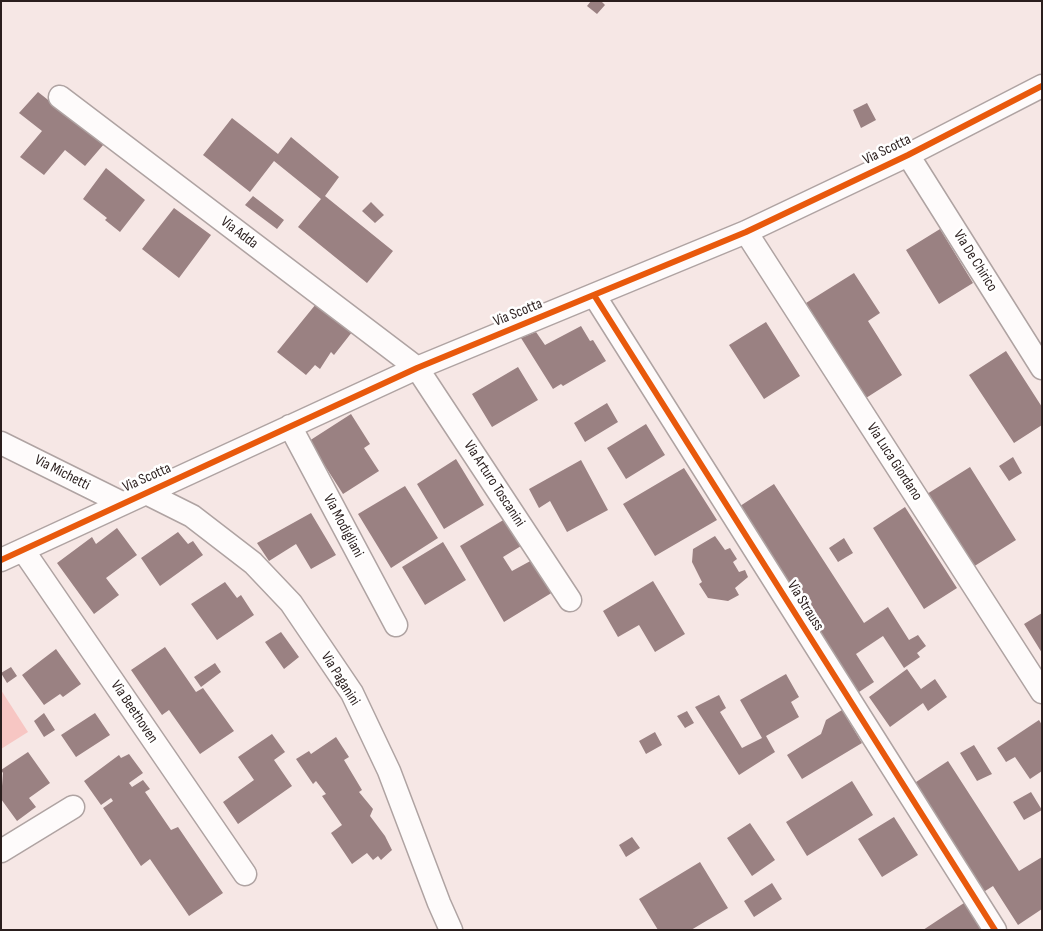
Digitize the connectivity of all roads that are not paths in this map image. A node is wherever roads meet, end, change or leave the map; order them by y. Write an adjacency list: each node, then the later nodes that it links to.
1 (1042, 86): 3 (street, Via Scotta)
2 (60, 97): 6 (street, Via Adda)
3 (908, 155): 4 (street, Via Scotta); 7 (street, Via De Chirico)
4 (746, 232): 5 (street, Via Scotta); 16 (street, Via Luca Giordano)
5 (594, 295): 6 (street, Via Scotta); 21 (street, Via Strauss)
6 (417, 368): 8 (street, Via Scotta); 14 (street, Via Arturo Toscanini)
7 (1042, 368)
8 (290, 426): 10 (street, Via Scotta); 15 (street, Via Modigliani)
9 (1, 443): 11 (street, Via Michetti)
10 (146, 493): 11 (street, Via Scotta); 20 (street, Via Paganini)
11 (122, 504): 12 (street, Via Scotta)
12 (23, 550): 13 (street, Via Scotta); 19 (street, Via Beethoven)
13 (1, 560)
14 (570, 600)
15 (396, 626)
16 (1042, 692)
17 (73, 807): 18 (street)
18 (1, 851)
19 (245, 874)
20 (451, 930)
21 (995, 930)

